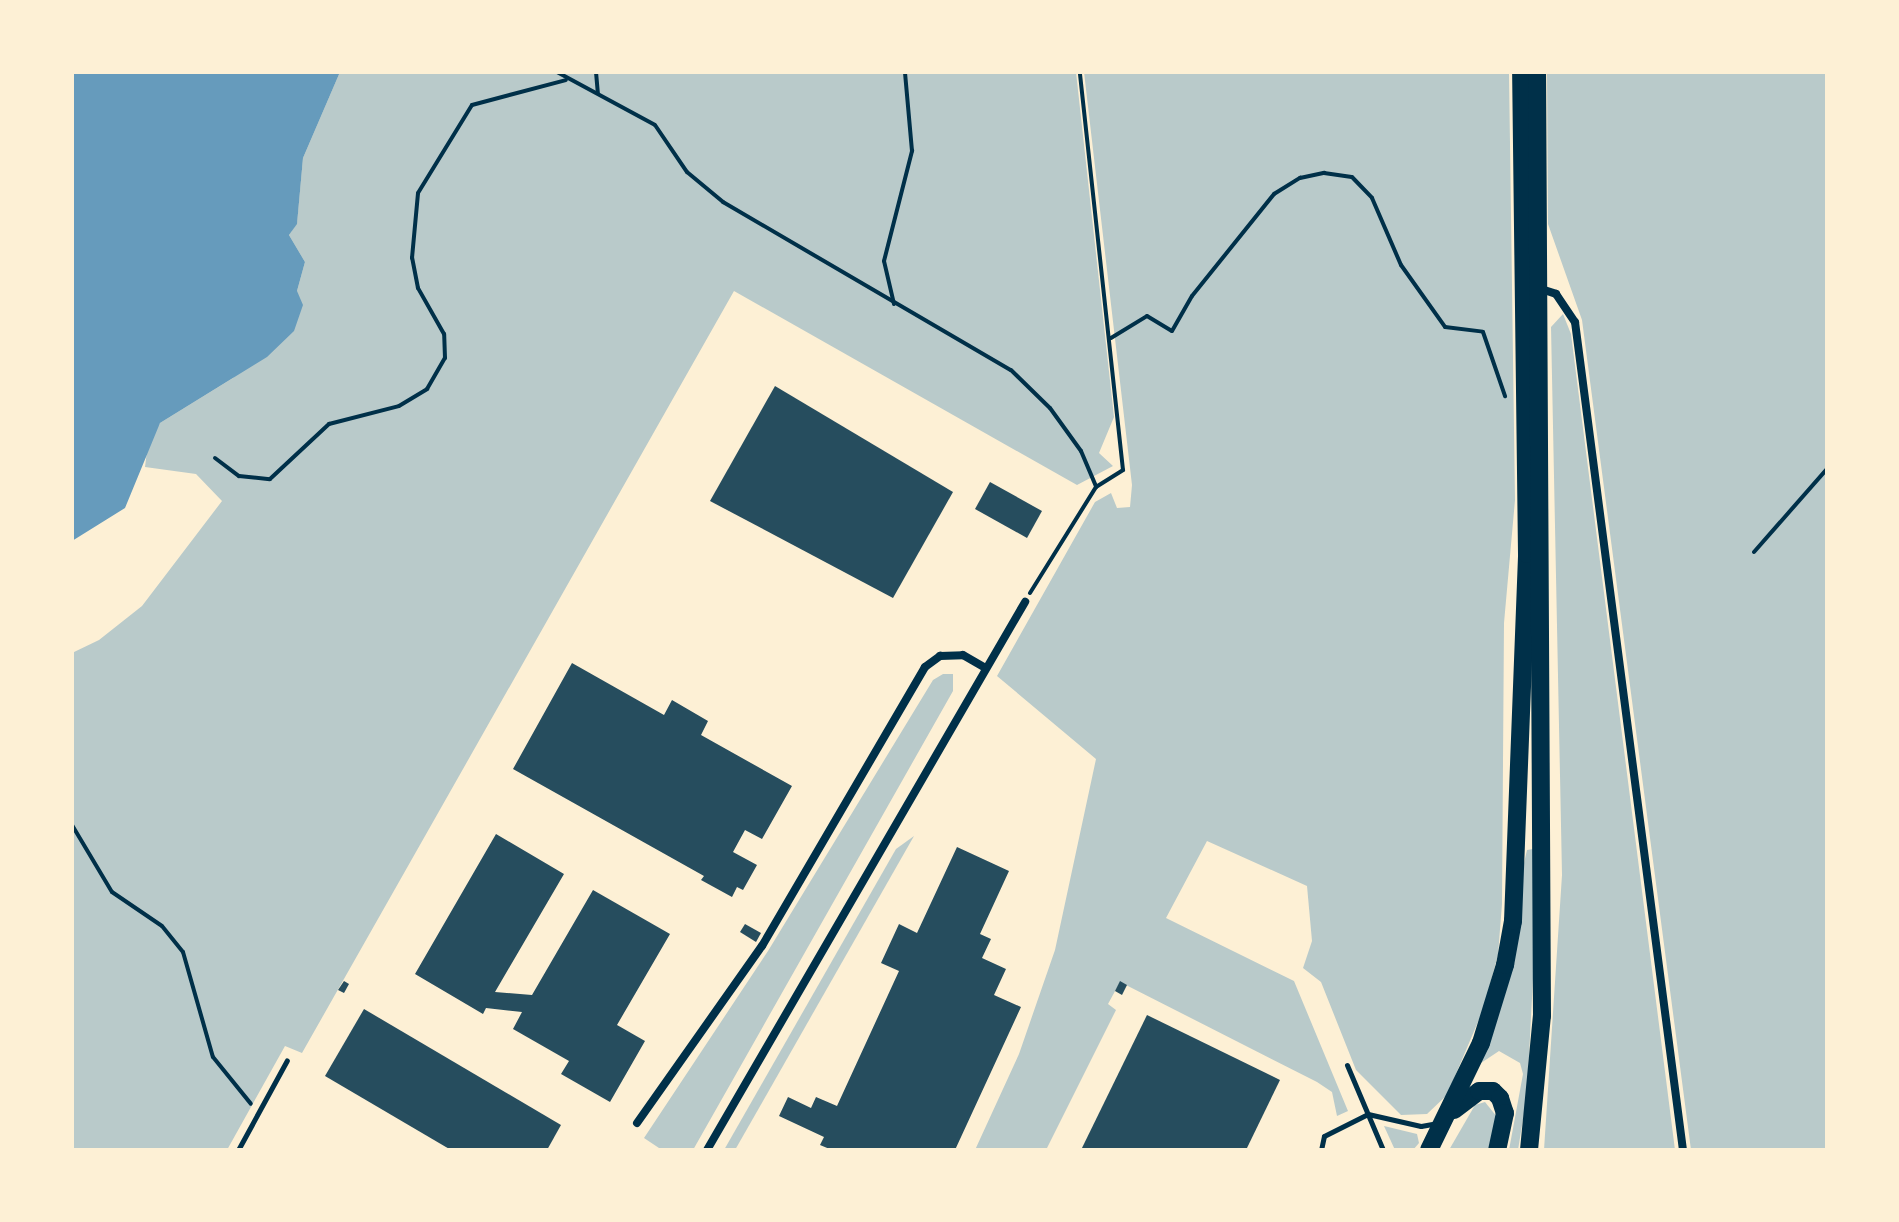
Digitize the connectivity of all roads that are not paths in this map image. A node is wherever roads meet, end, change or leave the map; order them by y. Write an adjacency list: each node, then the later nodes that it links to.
1 (1521, 72): 9 (main road)
2 (1537, 72): 3 (main road)
3 (1537, 288): 17 (main road); 18 (street)
4 (1025, 602): 5 (street)
5 (984, 667): 10 (street); 12 (street)
6 (287, 1060): 11 (lane)
7 (1347, 1065): 8 (lane)
8 (1368, 1114): 9 (lane); 13 (lane); 14 (lane)
9 (1450, 1115): 15 (main road); 16 (main road)
10 (637, 1123)
11 (238, 1150)
12 (707, 1150)
13 (1321, 1150)
14 (1383, 1150)
15 (1429, 1150)
16 (1497, 1150)
17 (1529, 1150)
18 (1683, 1150)

